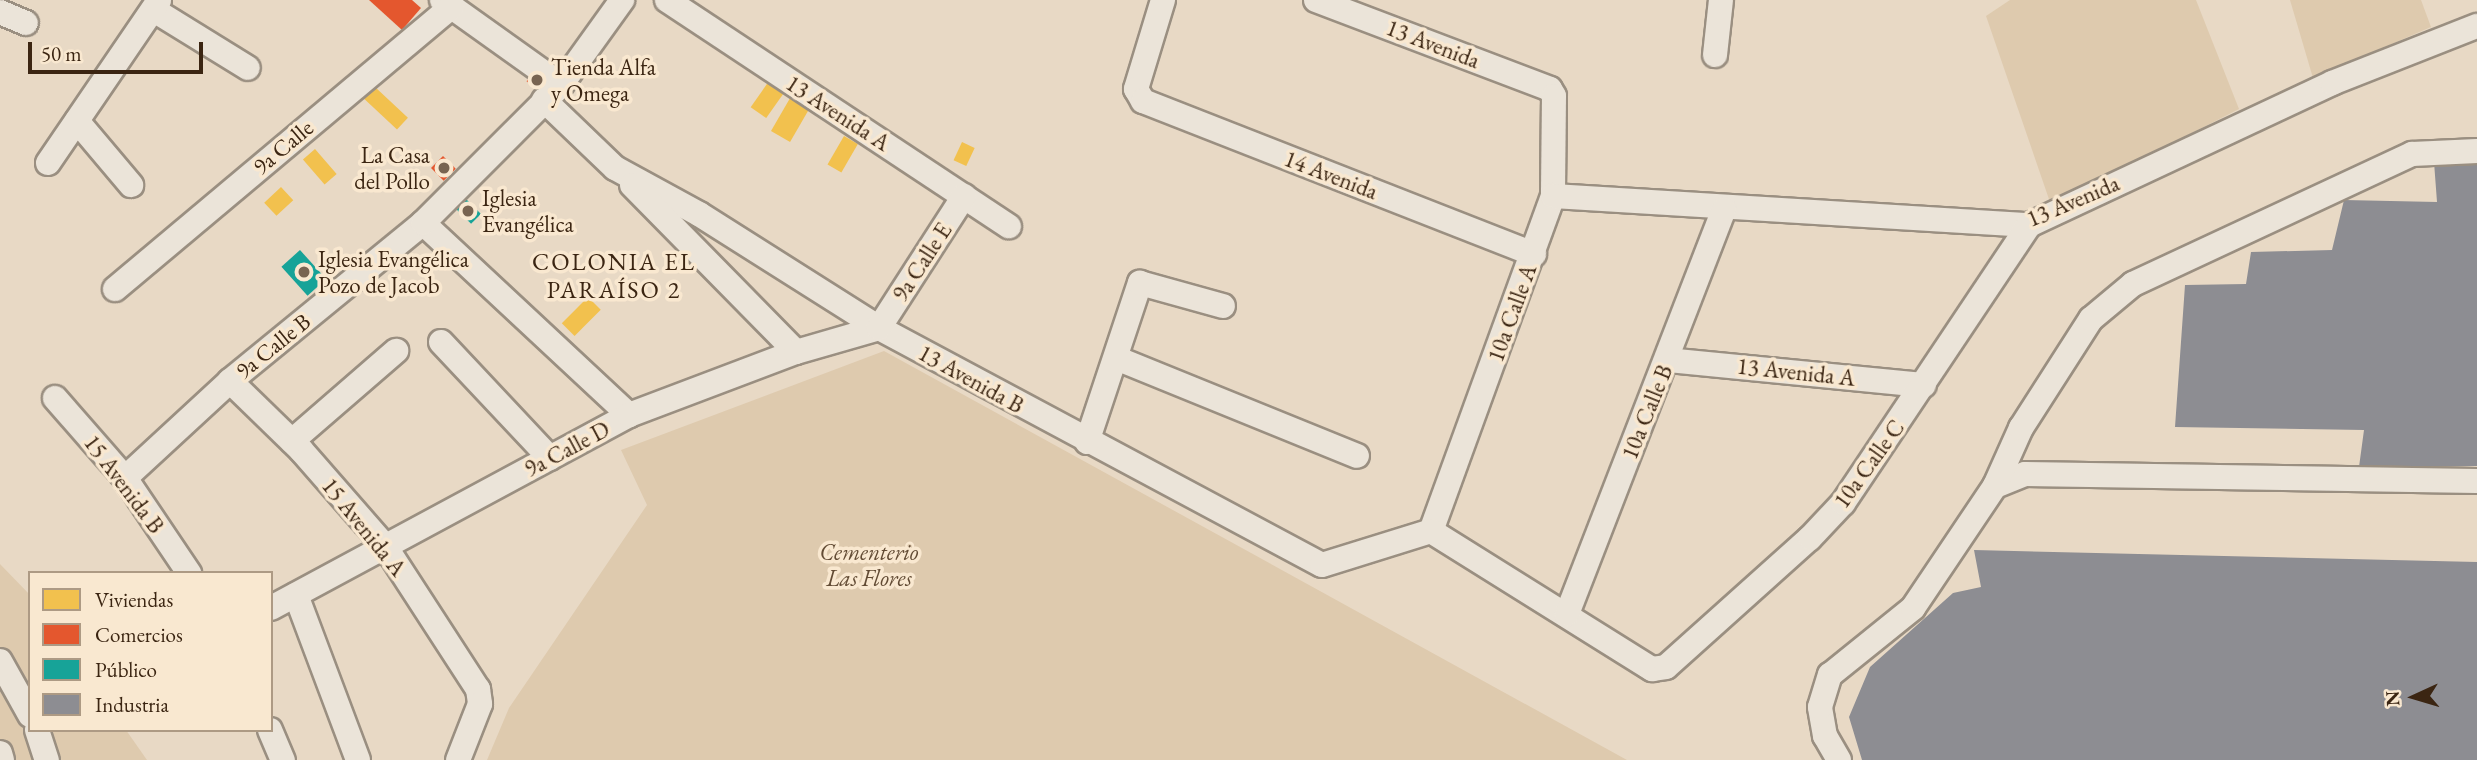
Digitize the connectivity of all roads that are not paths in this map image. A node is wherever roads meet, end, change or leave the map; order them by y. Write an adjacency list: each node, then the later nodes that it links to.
1 (622, 0): 14 (street, 9a Calle B)
2 (667, 0): 20 (street, 13 Avenida A)
3 (1163, 0): 26 (street, 14 Avenida)
4 (1316, 0): 13 (street, 13 Avenida)
5 (1720, 0): 11 (street)
6 (447, 3): 14 (street, 13 Avenida B); 27 (street, 9a Calle)
7 (156, 5): 12 (street); 15 (street)
8 (0, 12): 9 (street)
9 (26, 23)
10 (2477, 26): 24 (street, 13 Avenida)
11 (1715, 55)
12 (248, 68)
13 (1550, 89): 21 (street, 10a Calle A)
14 (553, 92): 18 (street, 13 Avenida B); 23 (street, 9a Calle B)
15 (77, 121): 17 (street); 19 (street)
16 (2477, 151): 45 (street)
17 (48, 163)
18 (615, 168): 29 (street, 13 Avenida B); 32 (street)
19 (131, 184)
20 (964, 196): 25 (street, 13 Avenida A); 29 (street, 9a Calle E)
21 (1553, 196): 22 (street, 13 Avenida); 26 (street, 10a Calle A)
22 (1724, 209): 24 (street, 13 Avenida); 34 (street, 10a Calle B)
23 (423, 223): 35 (street, 9a Calle B); 38 (street)
24 (2029, 225): 36 (street, 10a Calle C)
25 (1009, 226)
26 (1534, 254): 46 (street, 10a Calle A)
27 (115, 289)
28 (1223, 306): 33 (street)
29 (879, 328): 32 (street, 9a Calle D); 40 (street, 13 Avenida B)
30 (441, 342): 42 (street)
31 (396, 351): 39 (street)
32 (796, 352): 38 (street, 9a Calle D)
33 (1116, 358): 40 (street); 41 (street)
34 (1668, 360): 36 (street, 13 Avenida A); 51 (street, 10a Calle B)
35 (230, 381): 39 (street, 15 Avenida A); 43 (street, 9a Calle B)
36 (1924, 385): 51 (street, 10a Calle C)
37 (55, 398): 43 (street, 15 Avenida B)
38 (629, 415): 42 (street, 9a Calle D)
39 (292, 442): 47 (street, 15 Avenida A)
40 (1087, 442): 46 (street, 13 Avenida B)
41 (1357, 456)
42 (550, 458): 47 (street, 9a Calle D)
43 (125, 478): 48 (street, 15 Avenida B)
44 (2477, 481): 45 (street)
45 (1995, 485): 62 (street)
46 (1432, 531): 51 (street)
47 (385, 546): 49 (street, 9a Calle D); 61 (street, 15 Avenida A)
48 (188, 571)
49 (296, 594): 50 (street, 9a Calle D); 60 (street)
50 (273, 607)
51 (1567, 614)
52 (0, 661): 53 (street)
53 (28, 711)
54 (38, 732): 58 (street)
55 (271, 732): 59 (street)
56 (0, 753): 57 (street)
57 (2, 760)
58 (47, 760)
59 (283, 760)
60 (359, 760)
61 (458, 760)
62 (1839, 760)

